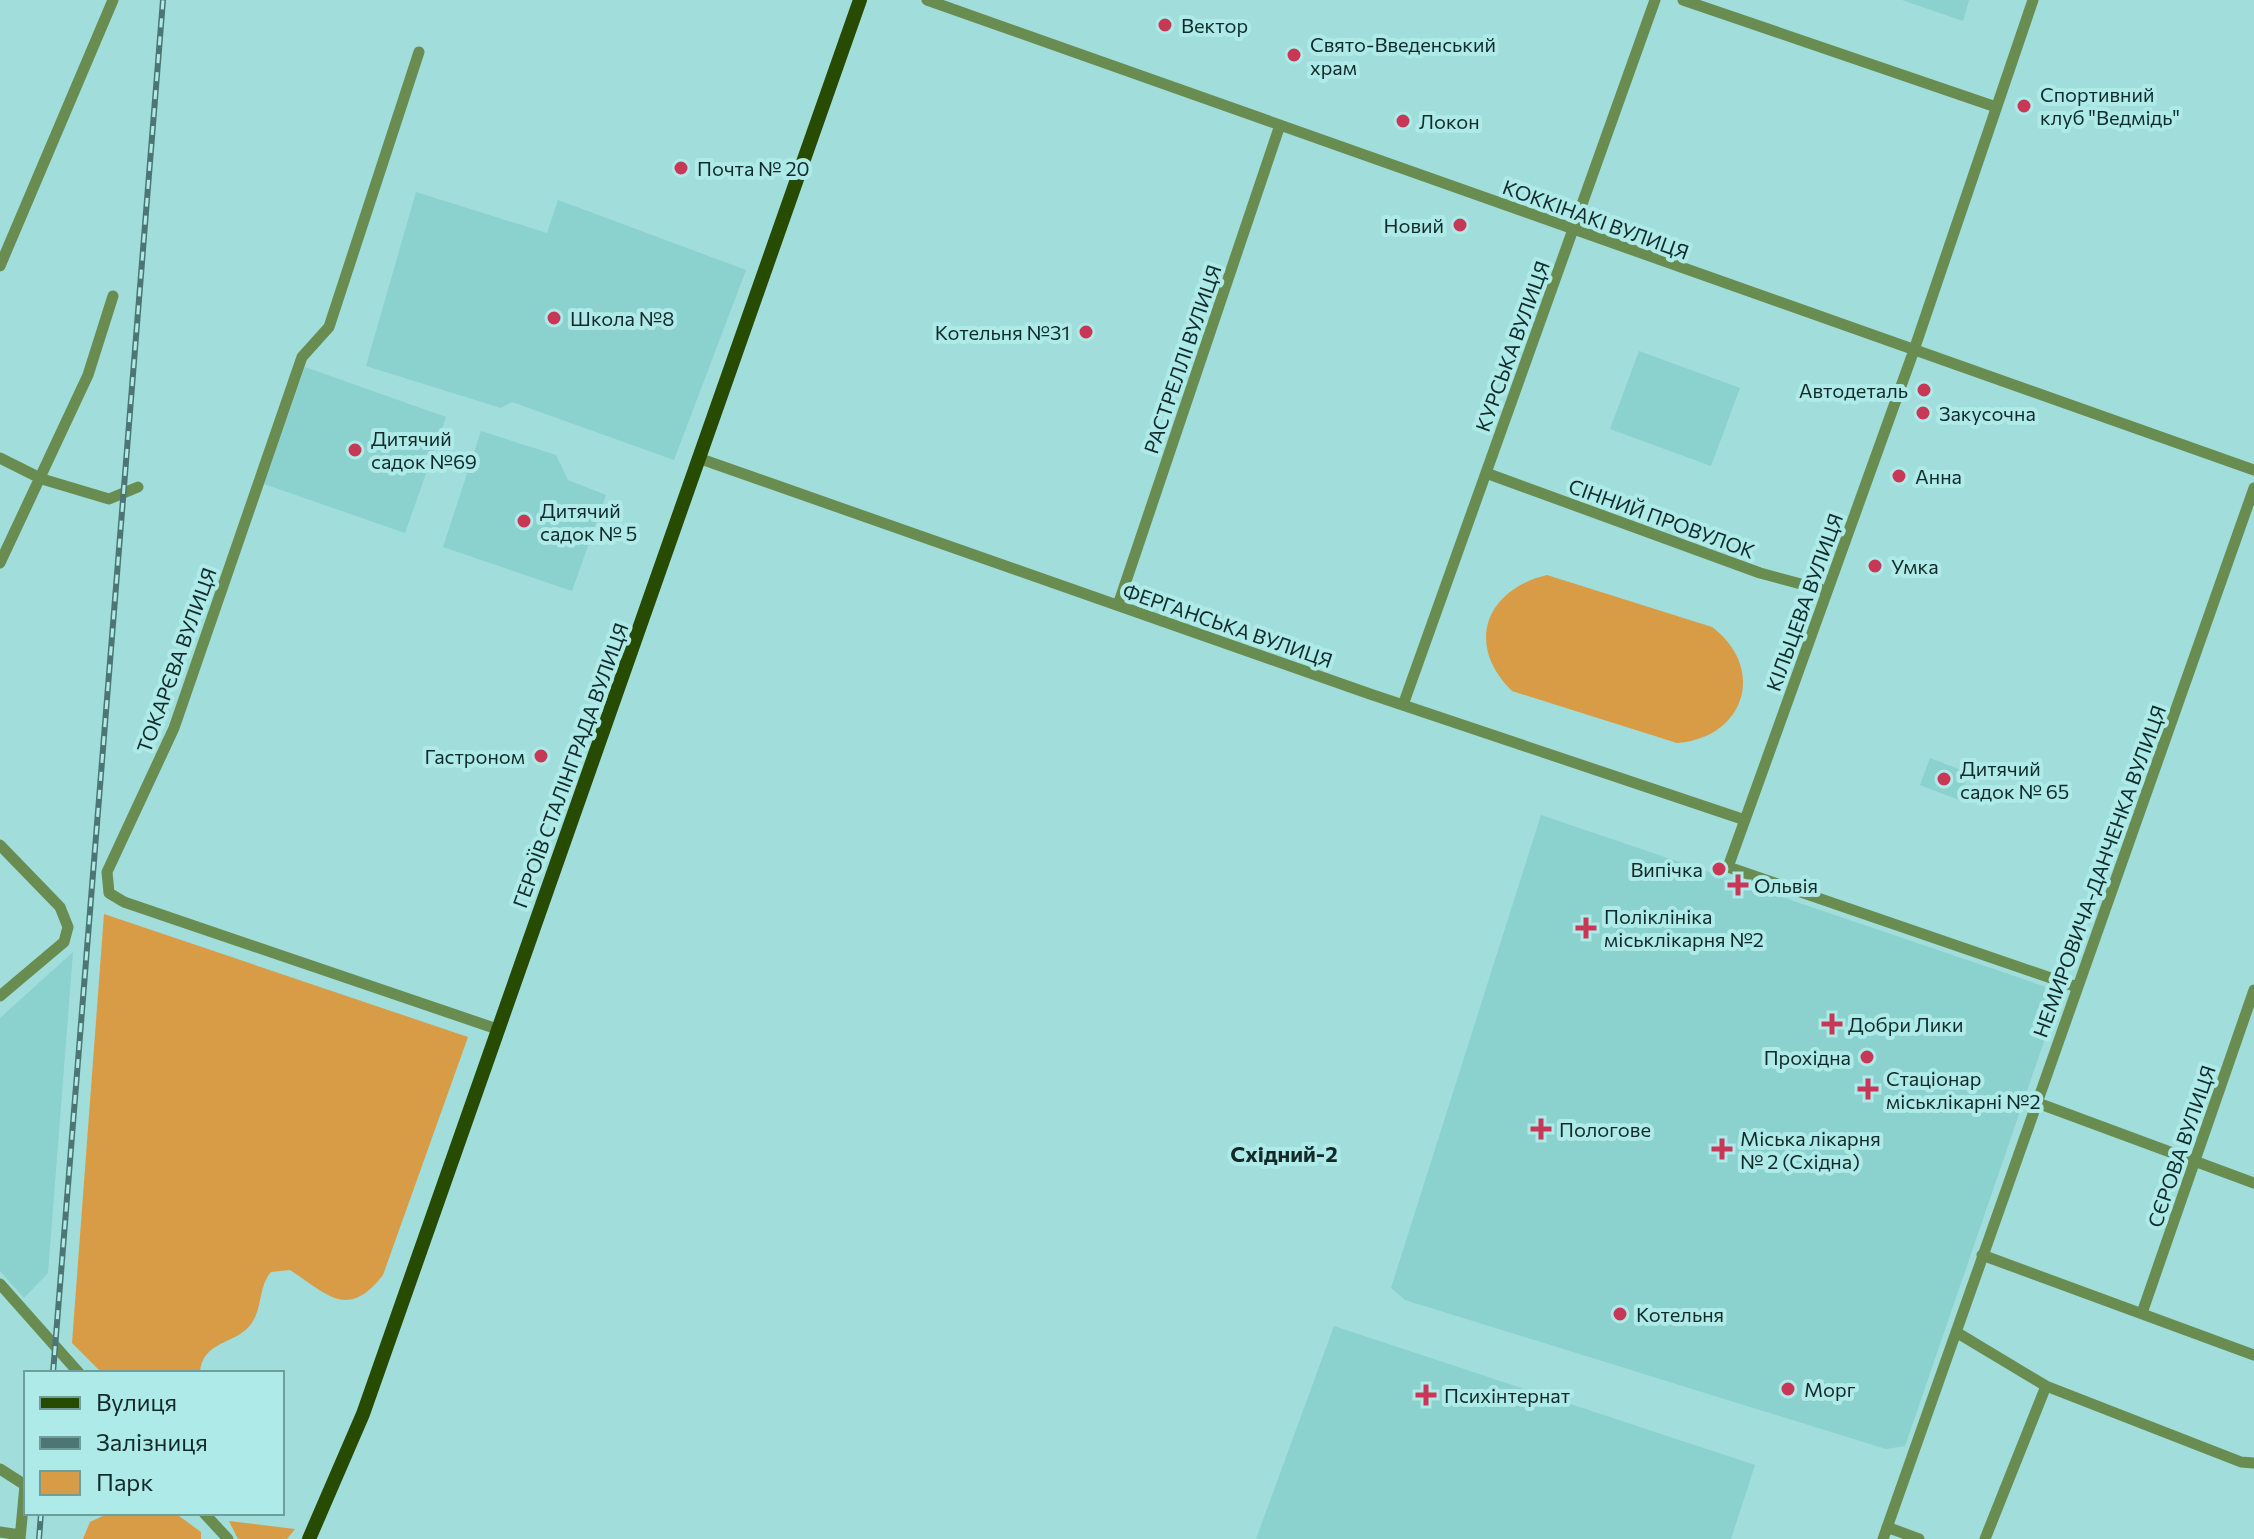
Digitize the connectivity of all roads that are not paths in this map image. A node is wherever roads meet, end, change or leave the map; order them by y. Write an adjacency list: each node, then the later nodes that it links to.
1 (113, 0): 11 (street)
2 (860, 0): 15 (main road, ГЕРОЇВ СТАЛІНГРАДА ВУЛИЦЯ)
3 (927, 0): 9 (street, КОККІНАКІ ВУЛИЦЯ)
4 (1655, 0): 10 (street, КУРСЬКА ВУЛИЦЯ)
5 (1683, 0): 8 (street)
6 (2033, 0): 8 (street, КІЛЬЦЕВА ВУЛИЦЯ)
7 (419, 52): 30 (street, ТОКАРЄВА ВУЛИЦЯ)
8 (1996, 107): 13 (street, КІЛЬЦЕВА ВУЛИЦЯ)
9 (1280, 125): 10 (street, КОККІНАКІ ВУЛИЦЯ); 23 (street, РАСТРЕЛЛІ ВУЛИЦЯ)
10 (1573, 230): 13 (street, КОККІНАКІ ВУЛИЦЯ); 17 (street, КУРСЬКА ВУЛИЦЯ)
11 (0, 266)
12 (113, 296): 18 (street)
13 (1914, 350): 16 (street, КОККІНАКІ ВУЛИЦЯ); 22 (street, КІЛЬЦЕВА ВУЛИЦЯ)
14 (0, 458): 18 (street)
15 (701, 459): 23 (street, ФЕРГАНСЬКА ВУЛИЦЯ); 30 (main road, ГЕРОЇВ СТАЛІНГРАДА ВУЛИЦЯ)
16 (2254, 470)
17 (1486, 473): 22 (street, СІННИЙ ПРОВУЛОК); 24 (street, КУРСЬКА ВУЛИЦЯ)
18 (42, 479): 19 (street); 21 (street)
19 (138, 487)
20 (2254, 488): 27 (street, НЕМИРОВИЧА-ДАНЧЕНКА ВУЛИЦЯ)
21 (0, 563)
22 (1827, 591): 25 (street, КІЛЬЦЕВА ВУЛИЦЯ)
23 (1118, 605): 24 (street, ФЕРГАНСЬКА ВУЛИЦЯ)
24 (1403, 705): 25 (street, ФЕРГАНСЬКА ВУЛИЦЯ)
25 (1745, 820): 27 (street, КІЛЬЦЕВА ВУЛИЦЯ)
26 (0, 845): 29 (street)
27 (2077, 987): 31 (street, НЕМИРОВИЧА-ДАНЧЕНКА ВУЛИЦЯ)
28 (2254, 990): 32 (street, СЄРОВА ВУЛИЦЯ)
29 (0, 996)
30 (497, 1029): 50 (main road, ГЕРОЇВ СТАЛІНГРАДА ВУЛИЦЯ)
31 (2035, 1102): 32 (street); 34 (street, НЕМИРОВИЧА-ДАНЧЕНКА ВУЛИЦЯ)
32 (2195, 1162): 33 (street); 36 (street, СЄРОВА ВУЛИЦЯ)
33 (2254, 1183)
34 (1982, 1255): 36 (street); 37 (street, НЕМИРОВИЧА-ДАНЧЕНКА ВУЛИЦЯ)
35 (0, 1284): 39 (street)
36 (2142, 1313): 38 (street)
37 (1956, 1332): 40 (street); 47 (street, НЕМИРОВИЧА-ДАНЧЕНКА ВУЛИЦЯ)
38 (2254, 1355)
39 (77, 1371)
40 (2046, 1386): 41 (street); 52 (street)
41 (2254, 1463)
42 (0, 1469): 43 (street)
43 (24, 1484)
44 (24, 1495): 48 (street)
45 (206, 1515): 49 (street)
46 (0, 1532): 48 (street)
47 (1885, 1533): 51 (street)
48 (20, 1537)
49 (228, 1539)
50 (309, 1539)
51 (1919, 1539)
52 (1985, 1539)

